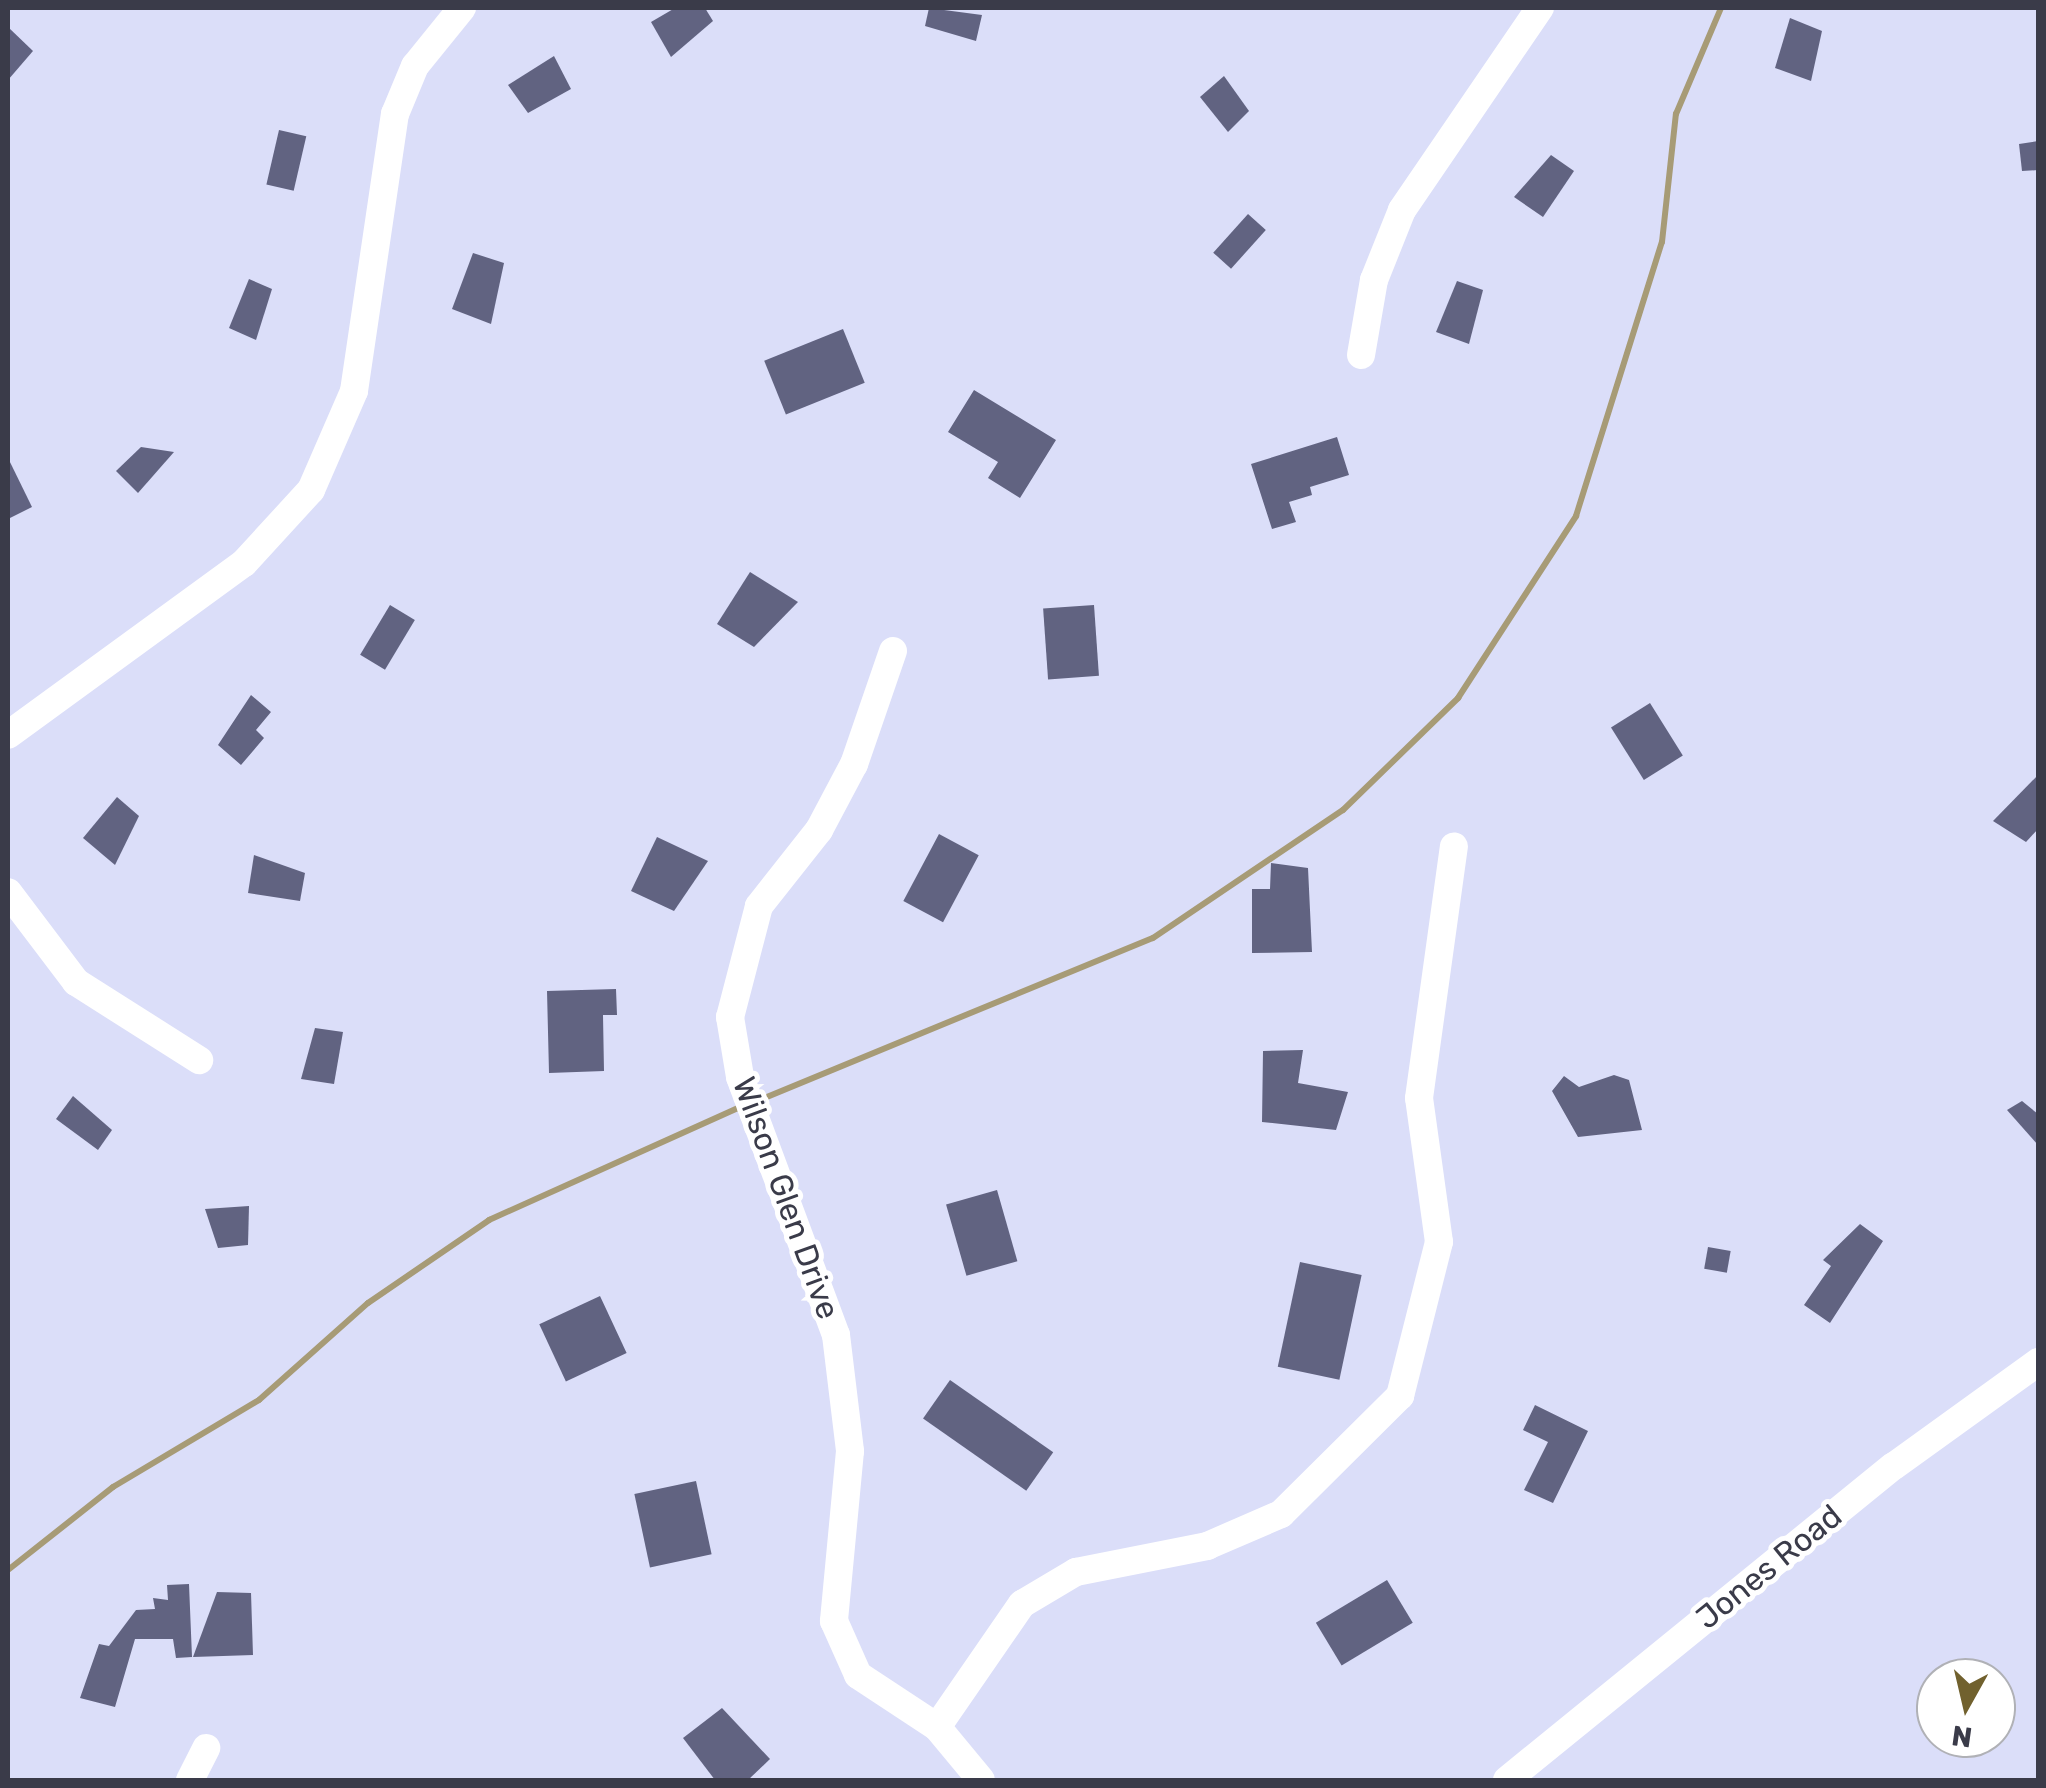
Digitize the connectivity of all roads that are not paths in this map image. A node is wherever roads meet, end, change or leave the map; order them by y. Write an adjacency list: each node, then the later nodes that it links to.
1 (462, 8): 5 (street)
2 (1540, 8): 3 (street)
3 (1361, 355)
4 (893, 650): 10 (street, Wilson Glen Drive)
5 (8, 736)
6 (1454, 846): 10 (street)
7 (8, 892): 8 (street)
8 (199, 1060)
9 (2038, 1362): 14 (street, Jones Road)
10 (937, 1727): 13 (street, Wilson Glen Drive)
11 (206, 1748): 12 (street)
12 (190, 1780)
13 (981, 1780)
14 (1507, 1780)

